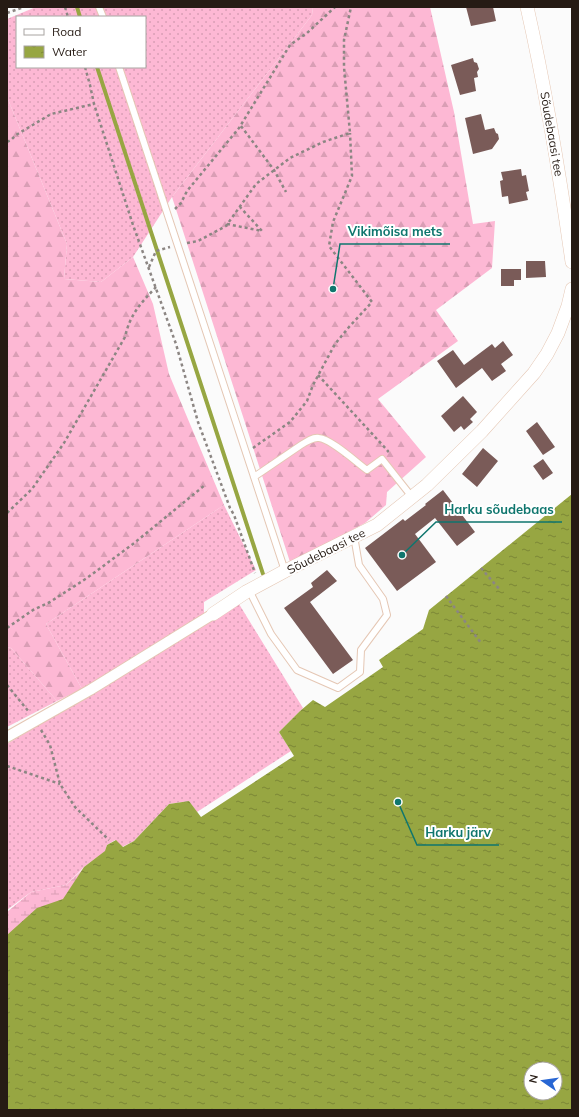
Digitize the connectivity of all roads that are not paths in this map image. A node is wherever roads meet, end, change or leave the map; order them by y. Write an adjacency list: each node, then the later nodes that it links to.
1 (527, 7): 3 (street, Sõudebaasi tee)
2 (119, 68): 5 (lane)
3 (572, 262)
4 (572, 289): 6 (street, Sõudebaasi tee)
5 (254, 477): 6 (lane); 8 (lane)
6 (412, 497): 7 (street, Sõudebaasi tee)
7 (354, 536): 8 (street, Sõudebaasi tee); 9 (lane)
8 (285, 571): 9 (street, Sõudebaasi tee)
9 (254, 588): 10 (street, Sõudebaasi tee)
10 (213, 614): 11 (street, Sõudebaasi tee)
11 (7, 737)

